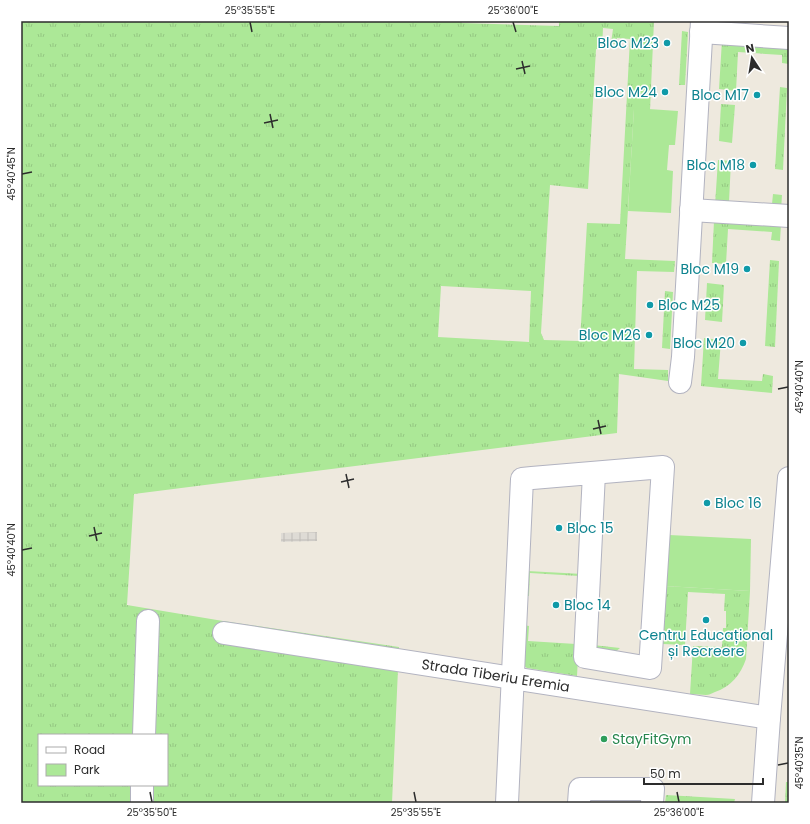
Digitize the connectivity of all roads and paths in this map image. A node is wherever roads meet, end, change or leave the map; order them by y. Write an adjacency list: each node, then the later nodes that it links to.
1 (701, 27): 2 (street); 3 (street)
2 (789, 38)
3 (691, 210): 4 (street); 5 (street)
4 (789, 216)
5 (680, 382)
6 (594, 473): 10 (street); 10 (street); 11 (street)
7 (789, 478): 13 (street)
8 (148, 621): 14 (street)
9 (224, 632): 11 (street, Strada Tiberiu Eremia)
10 (619, 663): 12 (street)
11 (513, 678): 12 (street, Strada Tiberiu Eremia); 17 (street)
12 (617, 694): 13 (street, Strada Tiberiu Eremia)
13 (769, 718): 20 (street)
14 (144, 734)
15 (142, 786): 16 (street)
16 (142, 803)
17 (507, 803)
18 (579, 803): 19 (street)
19 (652, 803)
20 (763, 803)

